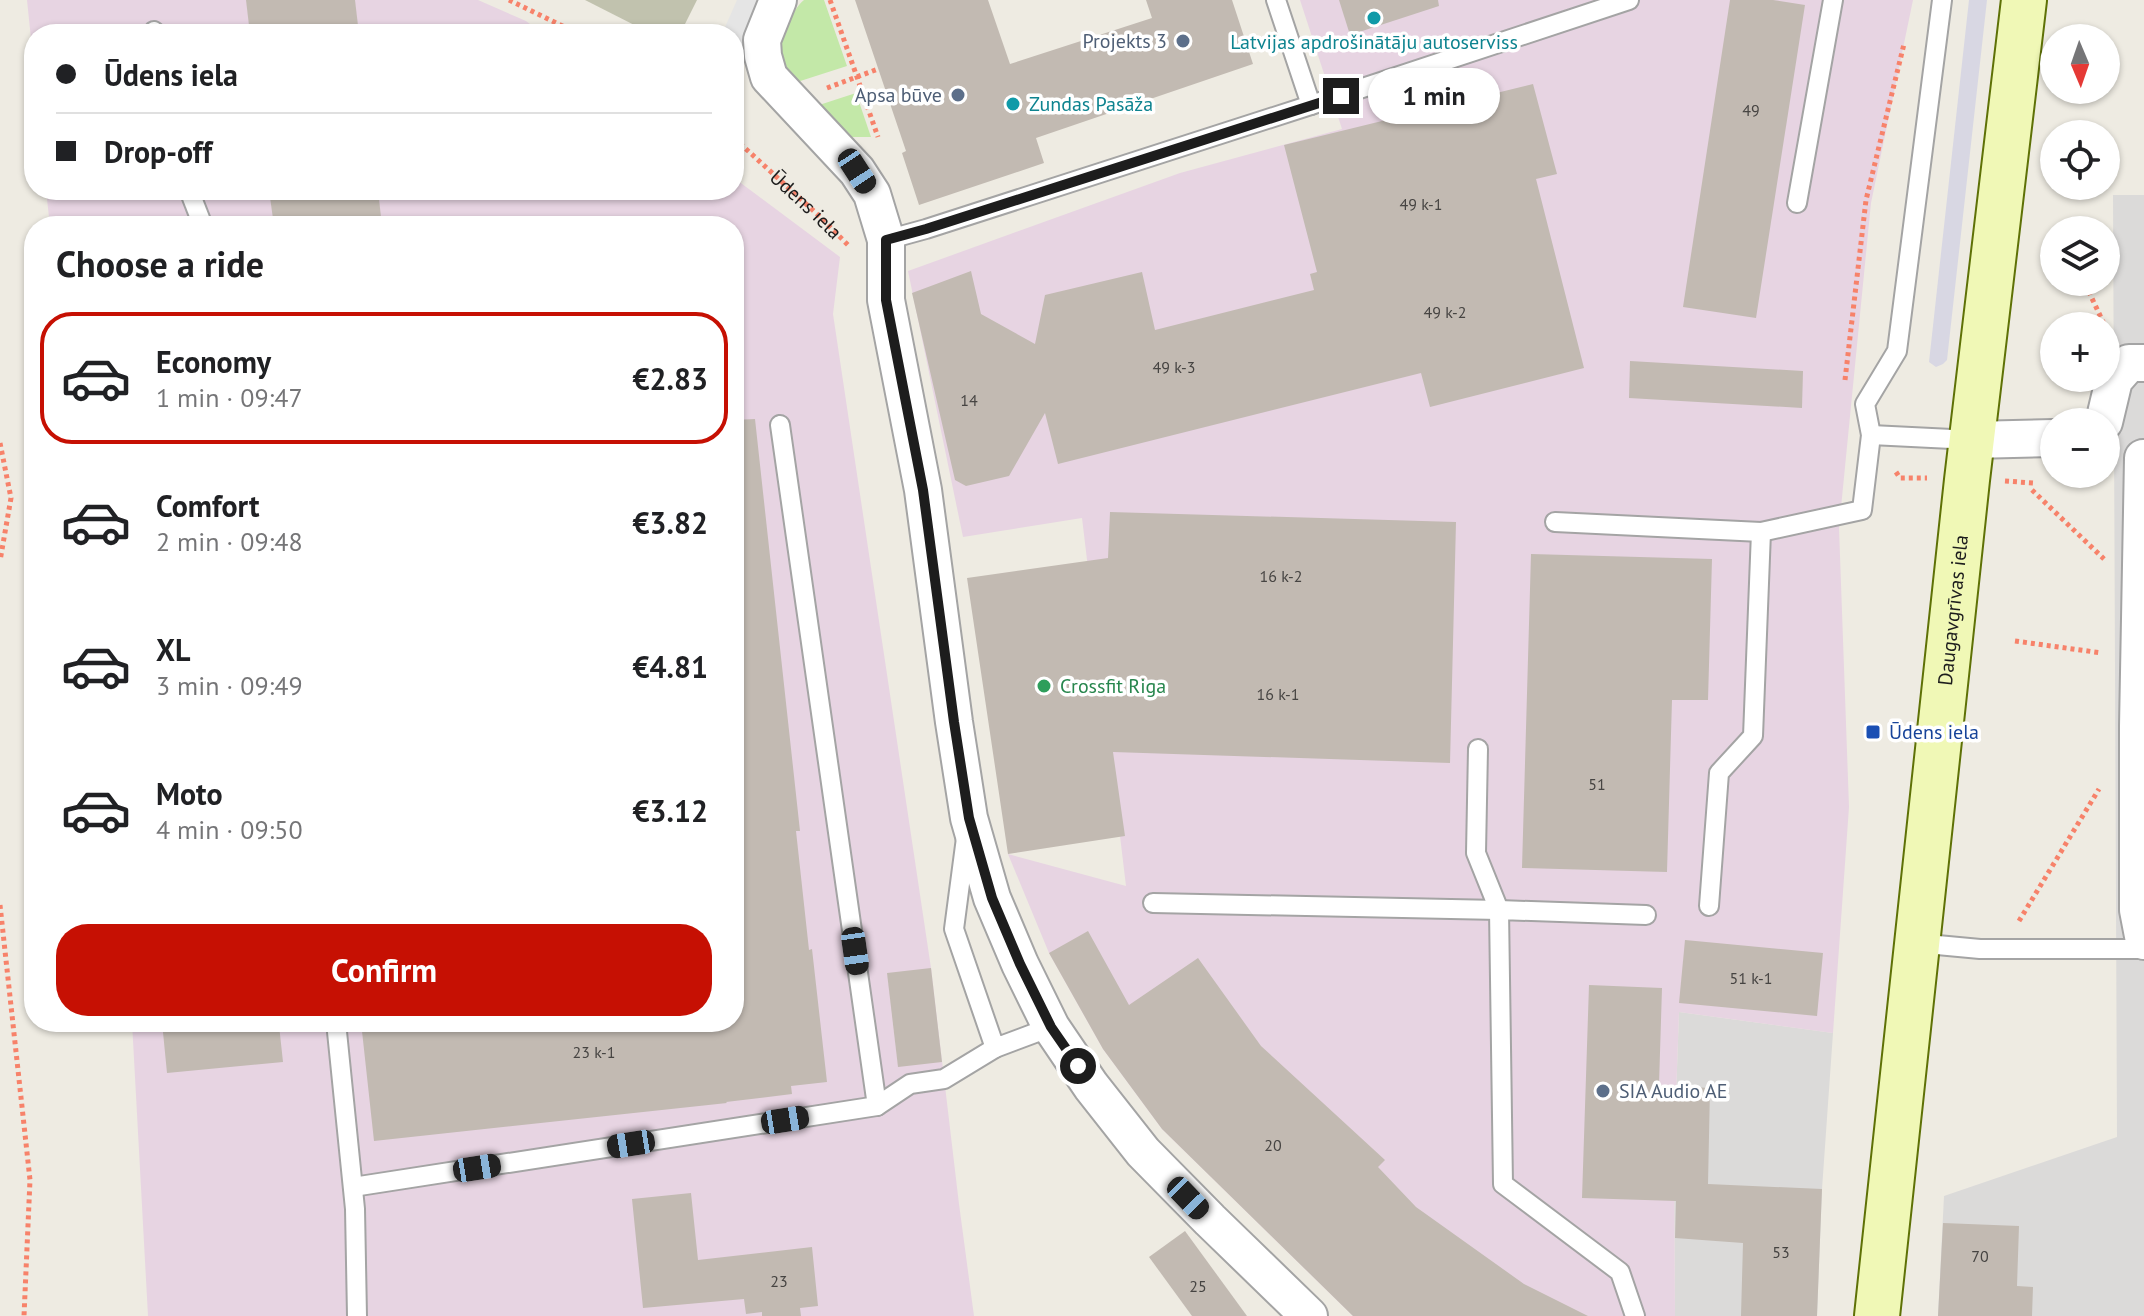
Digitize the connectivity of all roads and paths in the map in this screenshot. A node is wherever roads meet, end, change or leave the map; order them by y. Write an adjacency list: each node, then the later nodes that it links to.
1 (509, 0): 9 (path)
2 (778, 0): 17 (street)
3 (830, 0): 15 (path)
4 (1276, 0): 13 (lane)
5 (1626, 0): 13 (lane)
6 (1833, 0): 16 (lane)
7 (1942, 0): 22 (lane)
8 (2024, 0): 24 (main road, Daugavgrīvas iela)
9 (558, 24)
10 (1908, 31): 19 (path)
11 (878, 69): 12 (path)
12 (861, 75)
13 (1311, 105): 17 (lane)
14 (744, 147): 17 (path, Ūdens iela)
15 (882, 147)
16 (1797, 203)
17 (886, 240): 38 (street)
18 (2144, 363): 20 (street)
19 (1845, 381)
20 (2107, 408)
21 (780, 425): 51 (lane)
22 (1871, 435): 24 (lane); 28 (path); 31 (lane)
23 (2040, 438): 24 (street)
24 (1972, 440): 46 (main road, Daugavgrīvas iela)
25 (0, 443): 32 (path)
26 (2120, 448): 27 (street)
27 (2143, 458): 33 (street)
28 (1900, 478)
29 (2032, 490): 33 (path)
30 (1555, 522): 31 (lane)
31 (1761, 532): 41 (lane)
32 (0, 561)
33 (2141, 580): 35 (street)
34 (2015, 641): 35 (path)
35 (2139, 658): 45 (street)
36 (1478, 749): 42 (lane)
37 (2105, 780): 44 (path)
38 (969, 818): 48 (street); 50 (lane)
39 (1153, 903): 42 (lane)
40 (0, 905): 53 (path)
41 (1709, 906)
42 (1499, 910): 43 (lane); 56 (lane)
43 (1646, 915)
44 (2015, 929)
45 (2144, 941)
46 (1916, 943): 47 (lane); 57 (main road, Daugavgrīvas iela)
47 (2144, 949)
48 (1051, 1027): 50 (lane); 55 (street)
49 (337, 1032): 52 (lane)
50 (995, 1048): 51 (lane)
51 (877, 1106): 52 (lane)
52 (353, 1187): 54 (lane)
53 (24, 1316)
54 (357, 1316)
55 (1309, 1316)
56 (1635, 1316)
57 (1877, 1316)

